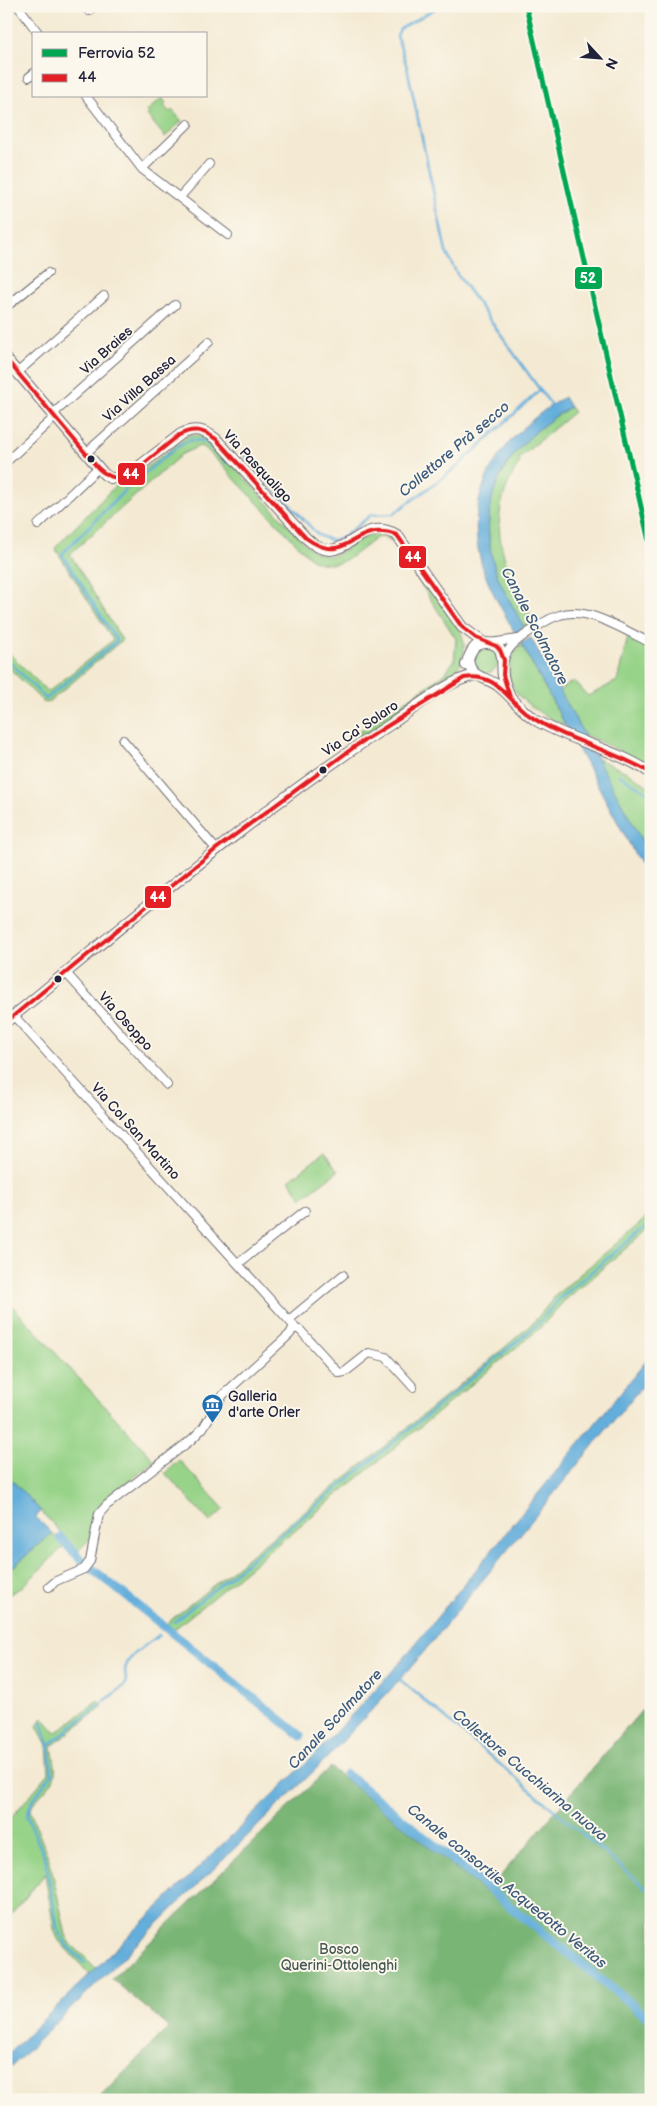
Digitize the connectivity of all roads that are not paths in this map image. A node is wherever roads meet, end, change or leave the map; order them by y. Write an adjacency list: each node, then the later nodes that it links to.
1 (18, 6): 2 (street)
2 (38, 32)
3 (88, 98): 6 (street)
4 (188, 124): 6 (street)
5 (209, 164): 7 (street)
6 (142, 169): 7 (street)
7 (180, 197): 8 (street)
8 (228, 235)
9 (48, 273): 12 (street)
10 (104, 296): 15 (street)
11 (175, 305): 16 (street, Via Braies)
12 (6, 307)
13 (209, 342): 17 (street, Via Villa Bassa)
14 (6, 359): 15 (street, Via Pasqualigo)
15 (18, 372): 16 (street, Via Pasqualigo)
16 (55, 415): 17 (street, Via Pasqualigo); 18 (street, Via Braies)
17 (86, 453): 19 (street, Via Pasqualigo)
18 (6, 462)
19 (98, 468): 20 (street); 21 (street, Via Pasqualigo)
20 (38, 524)
21 (462, 627): 23 (street, Via Pasqualigo); 25 (street, Via Pasqualigo)
22 (518, 640): 23 (street, Via Ca' Solaro); 24 (street, Via Ca' Solaro); 26 (street, Via Ca' Solaro)
23 (487, 643): 25 (street, Via Ca' Solaro); 26 (street)
24 (651, 643)
25 (469, 656): 27 (street); 29 (street, Via Ca' Solaro)
26 (503, 664): 28 (street, Via Ca' Solaro); 30 (street)
27 (476, 675): 28 (street); 29 (street, Via Ca' Solaro)
28 (487, 678): 30 (street)
29 (448, 686): 33 (street, Via Ca' Solaro)
30 (510, 697): 32 (street)
31 (123, 740): 33 (street)
32 (651, 773)
33 (216, 849): 34 (street, Via Ca' Solaro)
34 (66, 974): 35 (street, Via Ca' Solaro); 36 (street, Via Osoppo)
35 (10, 1019): 38 (street, Via Col San Martino)
36 (167, 1086)
37 (305, 1211): 38 (street)
38 (239, 1263): 40 (street, Via Col San Martino)
39 (343, 1275): 40 (street)
40 (290, 1319): 41 (street, Via Col San Martino)
41 (293, 1328): 42 (street); 43 (street)
42 (413, 1387)
43 (49, 1587)

